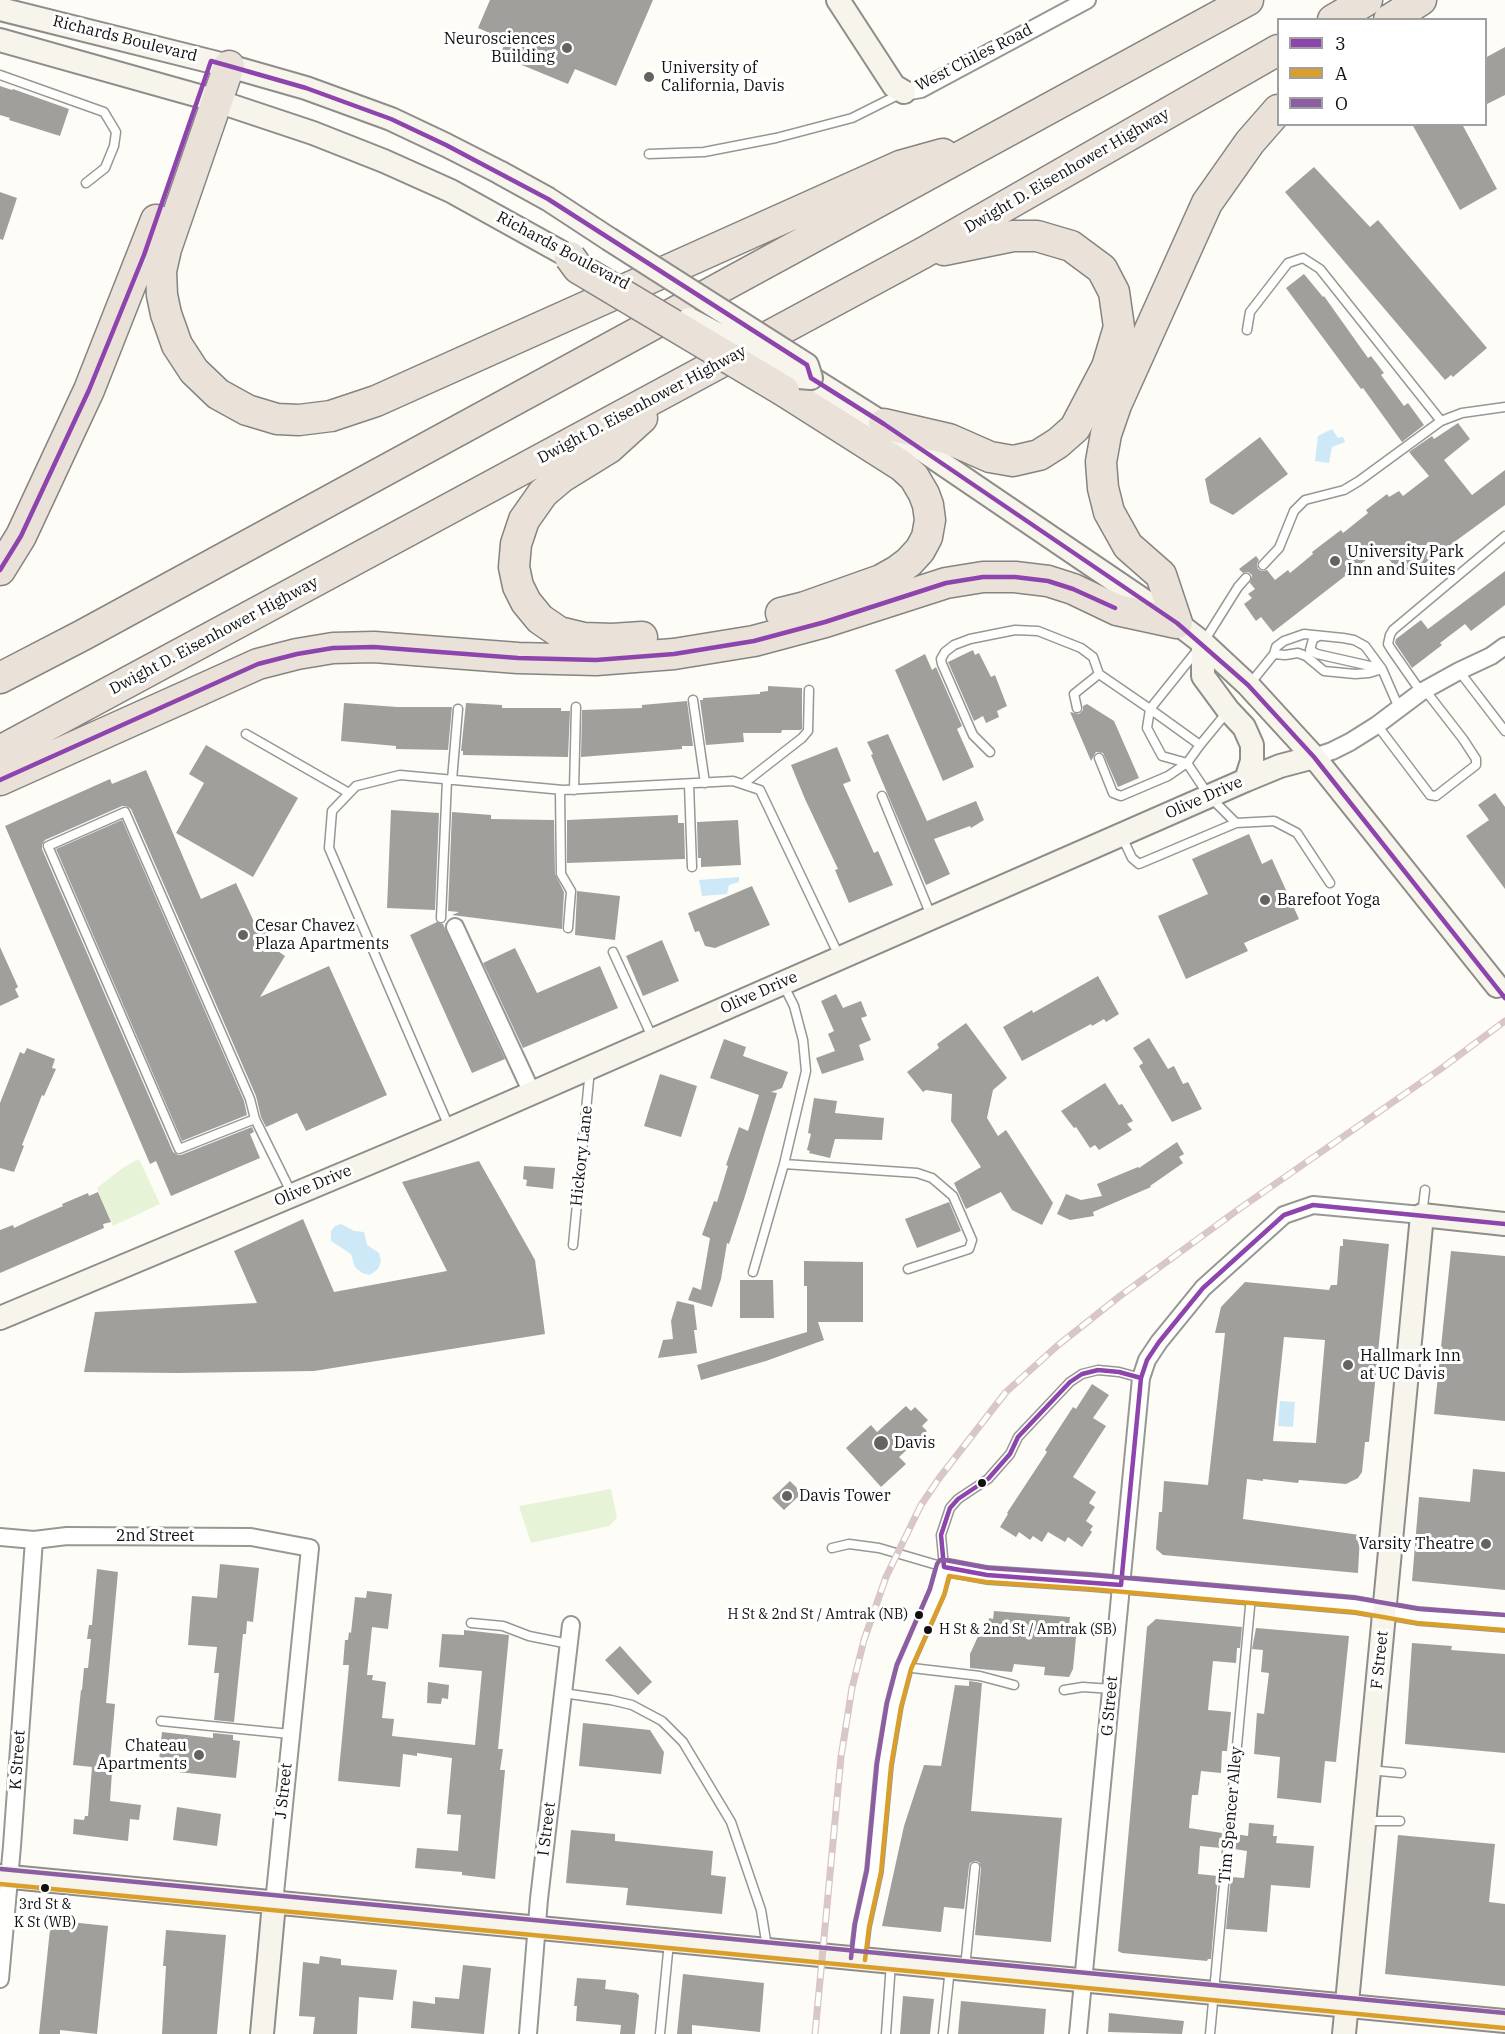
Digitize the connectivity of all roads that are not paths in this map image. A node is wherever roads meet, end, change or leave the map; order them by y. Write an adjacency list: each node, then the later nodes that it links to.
1 (838, 0): 13 (street)
2 (1087, 0): 13 (street, West Chiles Road)
3 (1248, 0): 16 (highway)
4 (1367, 0): 7 (highway)
5 (1421, 0): 8 (highway)
6 (0, 9): 11 (street, Richards Boulevard)
7 (1336, 18)
8 (1392, 18)
9 (0, 39): 14 (street, Richards Boulevard)
10 (1277, 51): 19 (highway, Dwight D. Eisenhower Highway)
11 (220, 63): 14 (highway); 22 (street, Richards Boulevard, bridge)
12 (0, 75): 18 (lane)
13 (904, 92): 17 (lane, West Chiles Road)
14 (208, 98): 16 (highway); 20 (street, Richards Boulevard); 29 (highway)
15 (1277, 111): 31 (highway)
16 (992, 141): 39 (highway)
17 (649, 154)
18 (86, 183)
19 (923, 253): 23 (highway, Dwight D. Eisenhower Highway); 26 (highway)
20 (570, 257): 22 (street, Richards Boulevard, bridge); 23 (highway, bridge)
21 (1247, 330): 25 (lane)
22 (811, 378): 26 (street, Richards Boulevard)
23 (679, 385): 54 (highway, Dwight D. Eisenhower Highway)
24 (1505, 407): 25 (lane)
25 (1441, 421): 28 (lane)
26 (884, 424): 31 (street, Richards Boulevard)
27 (1505, 536): 42 (lane)
28 (1263, 565)
29 (0, 570)
30 (1246, 578): 33 (lane)
31 (1177, 622): 33 (street, Richards Boulevard); 59 (highway)
32 (1319, 636): 35 (lane); 36 (lane); 36 (lane)
33 (1203, 643): 40 (street, Richards Boulevard); 48 (lane); 49 (street)
34 (1505, 645): 37 (street, Olive Drive)
35 (1274, 654): 36 (lane); 40 (lane)
36 (1382, 669): 46 (lane)
37 (1459, 671): 42 (street, Olive Drive); 51 (lane)
38 (1098, 674): 45 (lane); 48 (lane); 55 (lane)
39 (0, 678)
40 (1248, 685): 56 (street, Richards Boulevard)
41 (809, 690): 64 (lane)
42 (1423, 691): 46 (street, Olive Drive); 50 (lane)
43 (693, 700): 62 (lane)
44 (576, 707): 65 (lane)
45 (1077, 708)
46 (1399, 708): 50 (street, Olive Drive)
47 (458, 709): 60 (lane)
48 (1150, 709): 53 (lane); 58 (lane)
49 (1228, 711): 53 (lane); 61 (street)
50 (1377, 725): 56 (street, Olive Drive)
51 (1505, 731)
52 (246, 734): 67 (lane)
53 (1200, 745): 58 (lane)
54 (0, 752)
55 (990, 752)
56 (1314, 757): 61 (street, Olive Drive); 80 (street, Richards Boulevard)
57 (1099, 758): 58 (lane)
58 (1187, 763): 69 (lane)
59 (0, 780)
60 (449, 780): 66 (lane); 67 (lane); 75 (lane)
61 (1246, 780): 69 (street, Olive Drive)
62 (705, 783): 63 (lane); 64 (lane)
63 (689, 784): 65 (lane); 72 (lane)
64 (743, 784): 78 (lane)
65 (574, 789): 66 (lane)
66 (560, 790): 76 (lane)
67 (349, 793): 85 (lane)
68 (882, 796): 74 (lane)
69 (1209, 796): 70 (lane); 71 (street, Olive Drive)
70 (1236, 823): 71 (lane); 73 (lane)
71 (1121, 835): 74 (street, Olive Drive)
72 (692, 867)
73 (1330, 883)
74 (932, 918): 78 (street, Olive Drive)
75 (448, 922): 83 (street)
76 (568, 928)
77 (612, 952): 81 (lane)
78 (841, 958): 79 (street, Olive Drive)
79 (783, 983): 81 (street, Olive Drive); 86 (lane)
80 (1497, 986)
81 (653, 1040): 82 (street, Olive Drive)
82 (590, 1067): 83 (street, Olive Drive); 91 (lane, Hickory Lane)
83 (532, 1093): 85 (street, Olive Drive)
84 (255, 1119): 84 (lane); 88 (lane)
85 (450, 1129): 88 (street, Olive Drive)
86 (784, 1164): 92 (lane); 93 (lane)
87 (1425, 1190): 89 (lane)
88 (292, 1194): 94 (street, Olive Drive)
89 (1422, 1215): 90 (street); 95 (street, G Street); 103 (street, F Street)
90 (1505, 1224)
91 (573, 1245)
92 (908, 1269)
93 (753, 1272)
94 (0, 1318)
95 (1141, 1378): 100 (lane); 101 (street, G Street)
96 (0, 1537): 97 (street, 2nd Street)
97 (34, 1540): 98 (street, 2nd Street); 120 (street, K Street)
98 (310, 1548): 114 (street, J Street)
99 (832, 1548): 100 (lane)
100 (944, 1567): 101 (street); 108 (street)
101 (1121, 1585): 102 (street); 112 (street, G Street)
102 (1251, 1596): 103 (street); 130 (lane, Tim Spencer Alley)
103 (1384, 1610): 105 (street); 115 (street, F Street)
104 (471, 1623): 107 (lane)
105 (1505, 1623)
106 (571, 1625): 107 (street, I Street)
107 (569, 1644): 111 (street, I Street)
108 (903, 1666): 109 (lane); 125 (street)
109 (1014, 1685)
110 (1064, 1690): 112 (lane)
111 (563, 1693): 122 (street, I Street); 124 (lane)
112 (1111, 1696): 129 (street, G Street)
113 (161, 1721): 114 (lane)
114 (290, 1734): 121 (street, J Street)
115 (1369, 1770): 116 (lane); 117 (street, F Street)
116 (1401, 1773)
117 (1364, 1821): 118 (lane); 131 (street, F Street)
118 (1400, 1821)
119 (975, 1867): 127 (lane)
120 (4, 1877): 121 (street); 128 (street, K Street)
121 (274, 1903): 122 (street); 133 (street, J Street)
122 (537, 1928): 123 (street); 134 (street, I Street)
123 (669, 1941): 124 (street); 135 (lane)
124 (768, 1950): 125 (street)
125 (858, 1959): 126 (street)
126 (891, 1962): 127 (street); 136 (lane)
127 (957, 1969): 129 (street); 137 (lane)
128 (0, 1979)
129 (1083, 1980): 130 (street); 138 (street, G Street)
130 (1214, 1994): 131 (street); 139 (lane, Tim Spencer Alley)
131 (1347, 2006): 132 (street); 140 (street, F Street)
132 (1505, 2021)
133 (261, 2034)
134 (528, 2034)
135 (660, 2034)
136 (886, 2034)
137 (944, 2034)
138 (1078, 2034)
139 (1210, 2034)
140 (1344, 2034)

